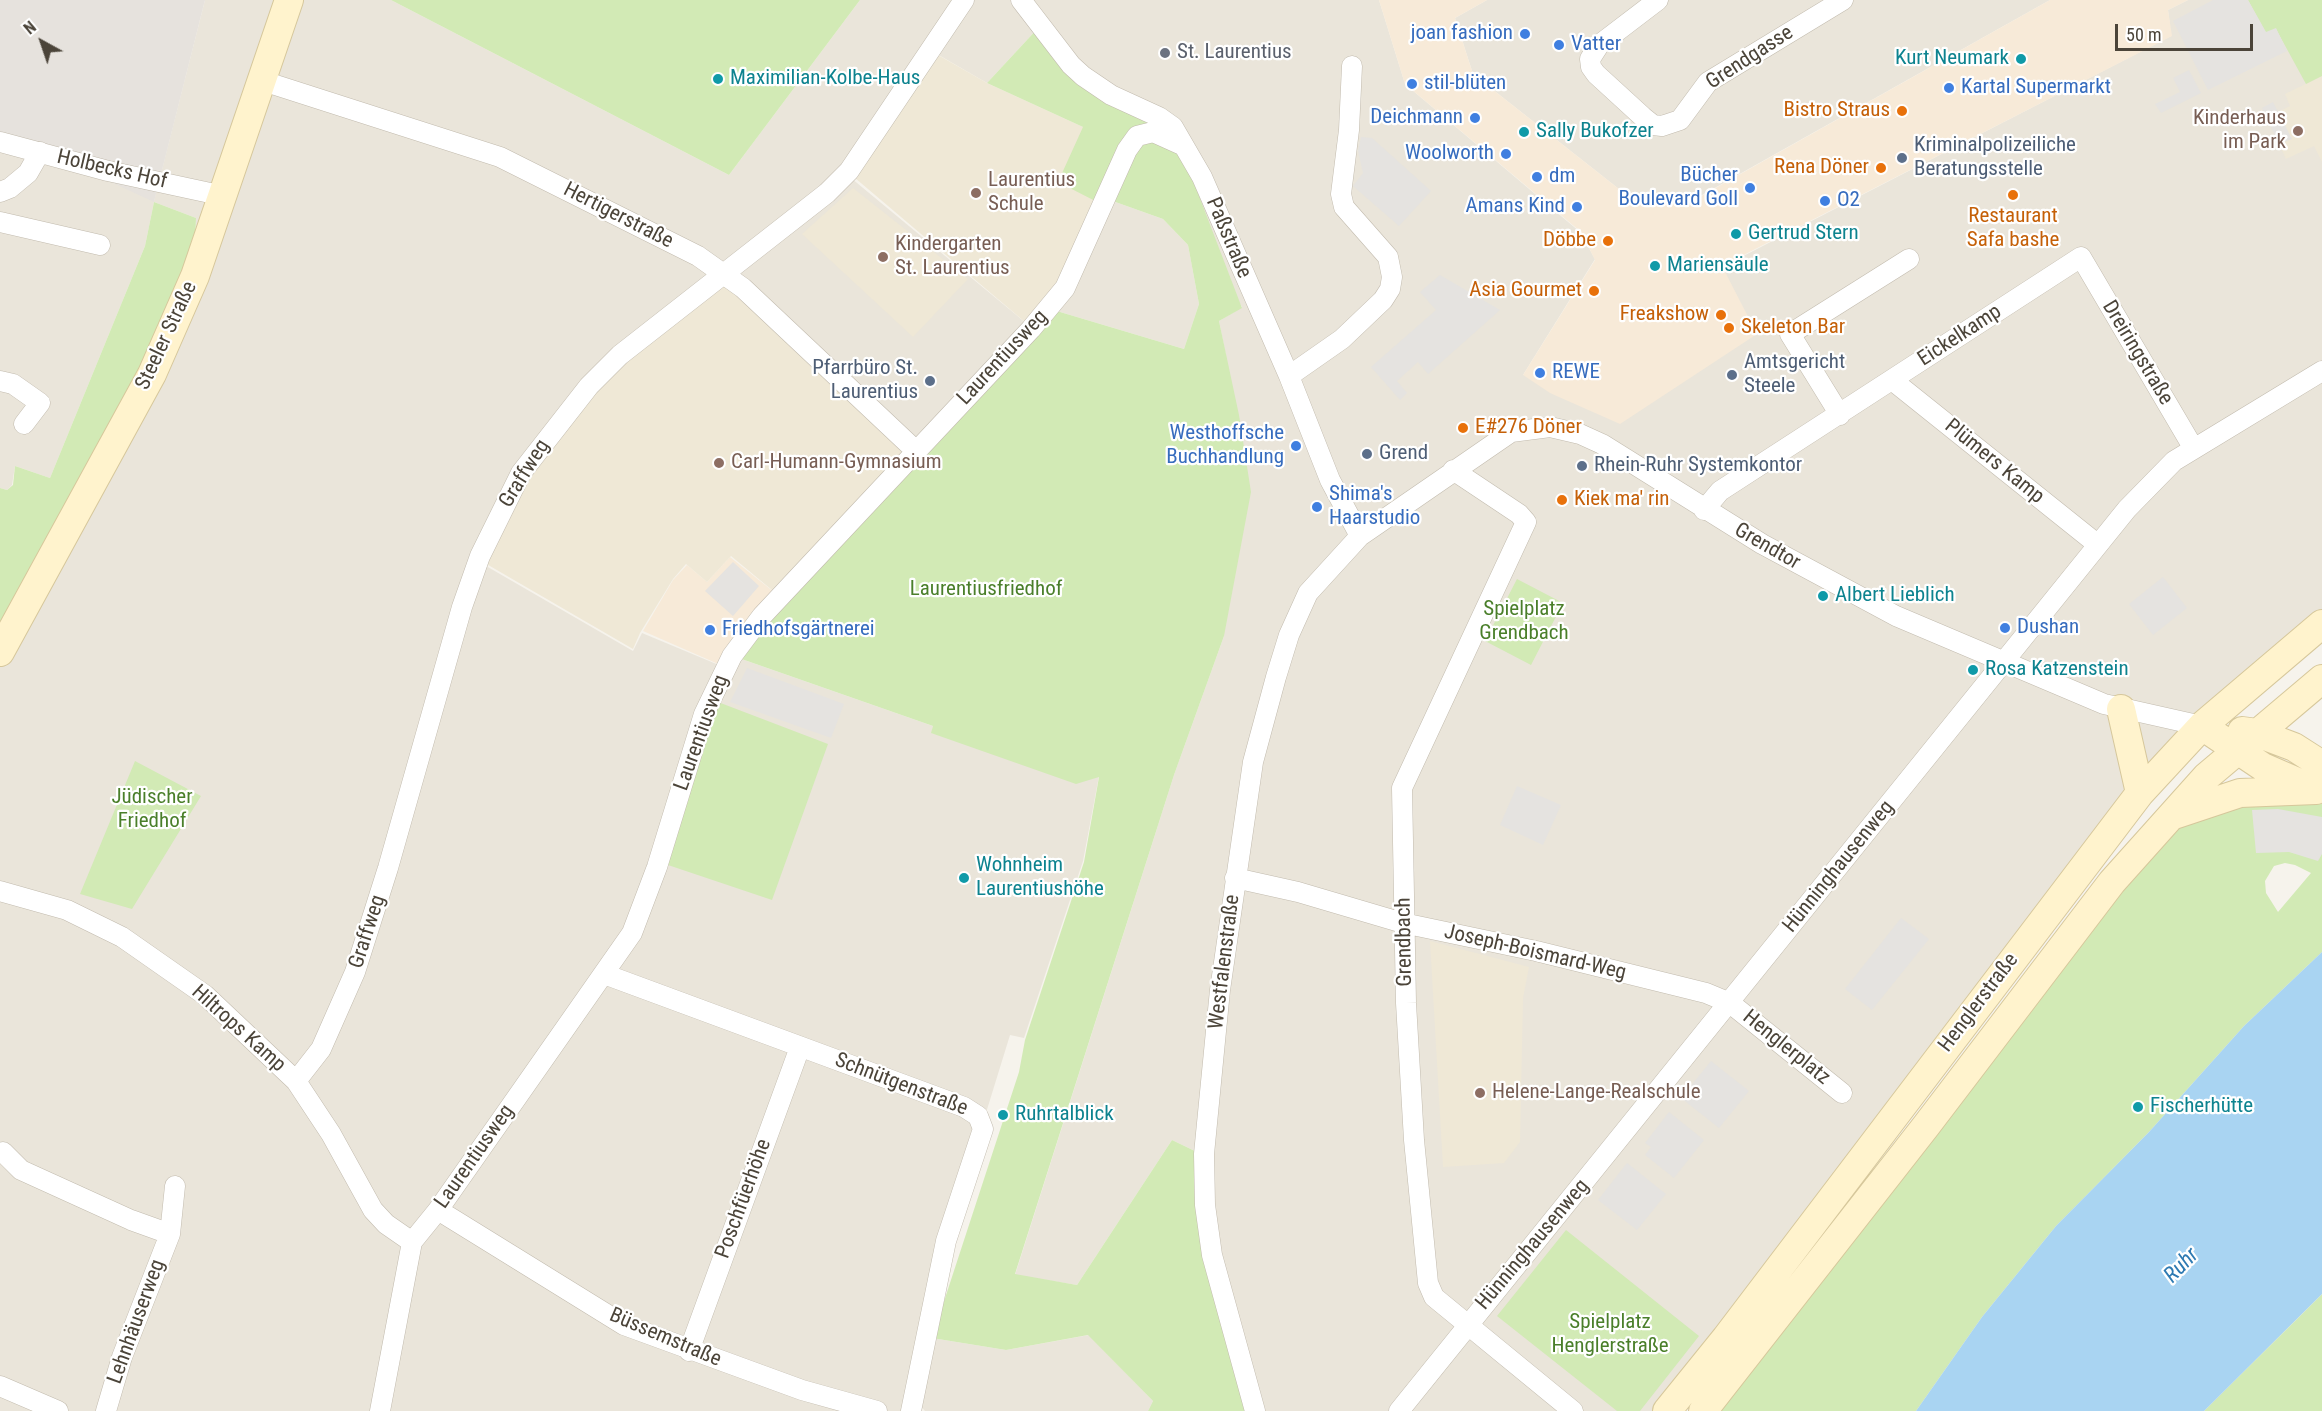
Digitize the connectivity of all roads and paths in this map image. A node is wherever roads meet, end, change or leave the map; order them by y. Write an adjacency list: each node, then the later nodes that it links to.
1 (289, 0): 7 (main road, Steeler Straße)
2 (964, 0): 17 (street, Graffweg)
3 (1021, 0): 9 (street, Paßstraße)
4 (1658, 0): 5 (street, Grendgasse)
5 (1843, 0)
6 (1352, 66): 19 (street)
7 (263, 81): 12 (main road, Steeler Straße); 17 (street, Hertigerstraße)
8 (0, 142): 10 (street, Holbecks Hof)
9 (1184, 146): 19 (street, Paßstraße); 25 (street, Laurentiusweg)
10 (40, 152): 11 (street); 12 (street, Holbecks Hof)
11 (0, 192)
12 (224, 196): 31 (main road, Steeler Straße)
13 (0, 222): 14 (street)
14 (100, 245)
15 (2081, 257): 20 (street, Eickelkamp); 24 (street, Dreiringstraße)
16 (1909, 259): 22 (street)
17 (724, 275): 25 (street, Hertigerstraße); 47 (street, Graffweg)
18 (2322, 371): 24 (street, Hünninghausenweg)
19 (1289, 376): 28 (street, Paßstraße)
20 (1892, 380): 22 (street, Eickelkamp); 29 (street, Plümers Kamp)
21 (0, 381): 23 (street)
22 (1840, 415): 27 (street, Eickelkamp)
23 (24, 424)
24 (2194, 449): 29 (street, Hünninghausenweg)
25 (915, 450): 44 (street, Laurentiusweg)
26 (1453, 470): 27 (street, Grendtor); 28 (street, Grendtor); 43 (street, Grendbach)
27 (1704, 510): 32 (street, Grendtor)
28 (1360, 536): 41 (street, Westfalenstraße)
29 (2097, 544): 32 (street, Hünninghausenweg)
30 (2322, 624): 34 (main road, Henglerstraße)
31 (0, 652)
32 (2002, 661): 35 (street, Grendtor); 45 (street, Hünninghausenweg)
33 (2322, 680): 37 (main road, Henglerstraße)
34 (2236, 697): 36 (main road, Henglerstraße); 37 (main road)
35 (2121, 709): 36 (street, Grendtor); 39 (main road)
36 (2202, 726): 37 (main road); 39 (main road, Henglerstraße)
37 (2243, 738): 38 (main road); 40 (main road, Henglerstraße)
38 (2320, 782): 40 (main road)
39 (2140, 793): 65 (main road, Henglerstraße)
40 (2170, 817): 66 (main road, Henglerstraße)
41 (1235, 878): 43 (street, Joseph-Boismard-Weg); 62 (street, Westfalenstraße)
42 (0, 891): 47 (street, Hiltrops Kamp)
43 (1403, 923): 45 (street, Joseph-Boismard-Weg); 54 (street, Grendbach)
44 (604, 974): 46 (street, Schnütgenstraße); 51 (street, Laurentiusweg)
45 (1730, 1003): 48 (street, Henglerplatz); 54 (street, Hünninghausenweg)
46 (800, 1047): 55 (street, Poschfüerhöhe); 61 (street, Schnütgenstraße)
47 (296, 1081): 53 (street, Hiltrops Kamp)
48 (1842, 1093)
49 (3, 1152): 52 (street, Lehnhäuserweg)
50 (175, 1186): 52 (street, Lehnhäuserweg)
51 (438, 1210): 53 (street, Laurentiusweg); 55 (street, Büssemstraße)
52 (170, 1234): 58 (street, Lehnhäuserweg)
53 (412, 1242): 59 (street, Laurentiusweg)
54 (1467, 1324): 63 (street, Hünninghausenweg); 64 (street, Grendbach)
55 (689, 1351): 60 (street, Büssemstraße)
56 (0, 1386): 57 (street)
57 (58, 1411)
58 (106, 1411)
59 (380, 1411)
60 (878, 1411)
61 (911, 1411)
62 (1255, 1411)
63 (1399, 1411)
64 (1573, 1411)
65 (1667, 1411)
66 (1703, 1411)

